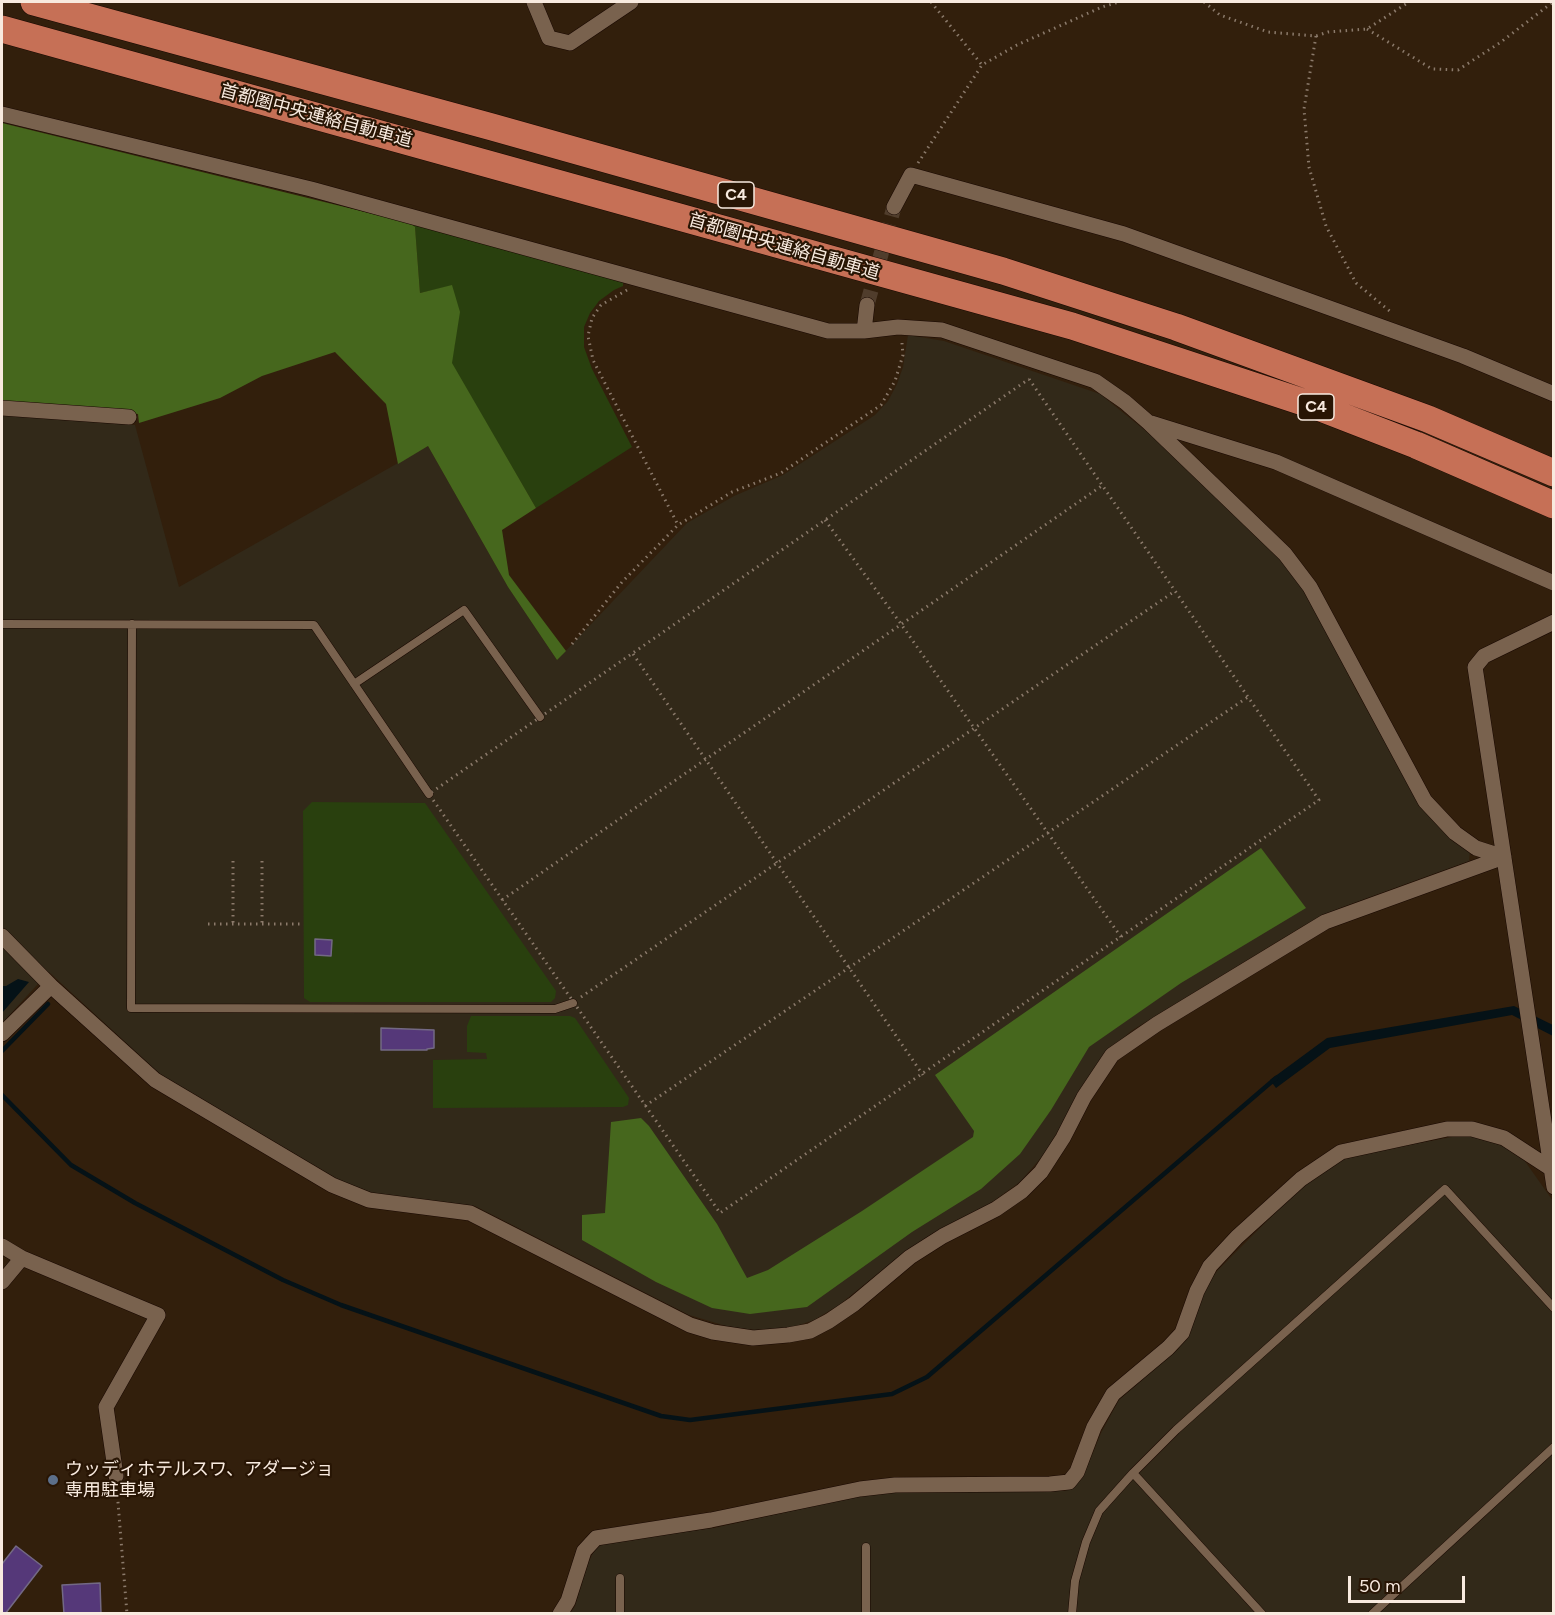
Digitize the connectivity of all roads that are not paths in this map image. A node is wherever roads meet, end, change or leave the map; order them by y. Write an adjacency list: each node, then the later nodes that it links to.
1 (34, 2): 15 (highway, 首都圏中央連絡自動車道 / C4)
2 (534, 2): 3 (street)
3 (631, 2)
4 (2, 29): 6 (highway, 首都圏中央連絡自動車道 / C4)
5 (2, 35): 6 (highway)
6 (72, 49): 16 (highway, 首都圏中央連絡自動車道 / C4)
7 (2, 114): 10 (street)
8 (894, 207): 11 (street)
9 (867, 305): 10 (street)
10 (864, 331): 14 (street)
11 (1554, 394)
12 (2, 408): 13 (street)
13 (129, 417)
14 (1148, 422): 17 (street); 24 (street)
15 (1554, 473)
16 (1554, 505)
17 (1554, 583)
18 (1554, 622): 24 (street)
19 (2, 624): 20 (lane)
20 (132, 624): 21 (lane); 27 (lane)
21 (354, 684): 22 (lane); 23 (lane)
22 (540, 717)
23 (429, 794)
24 (1504, 857): 26 (street); 29 (street)
25 (2, 936): 26 (street)
26 (51, 986): 28 (street)
27 (573, 1003)
28 (2, 1032)
29 (1551, 1168): 30 (street); 40 (street)
30 (1554, 1187)
31 (2, 1246): 32 (street)
32 (22, 1258): 33 (street); 37 (street)
33 (2, 1282)
34 (1554, 1308): 36 (lane)
35 (1554, 1447): 45 (lane)
36 (1133, 1473): 43 (lane); 44 (lane)
37 (116, 1476)
38 (866, 1547): 42 (lane)
39 (620, 1578): 41 (lane)
40 (560, 1614)
41 (620, 1614)
42 (866, 1614)
43 (1072, 1614)
44 (1262, 1614)
45 (1372, 1614)

